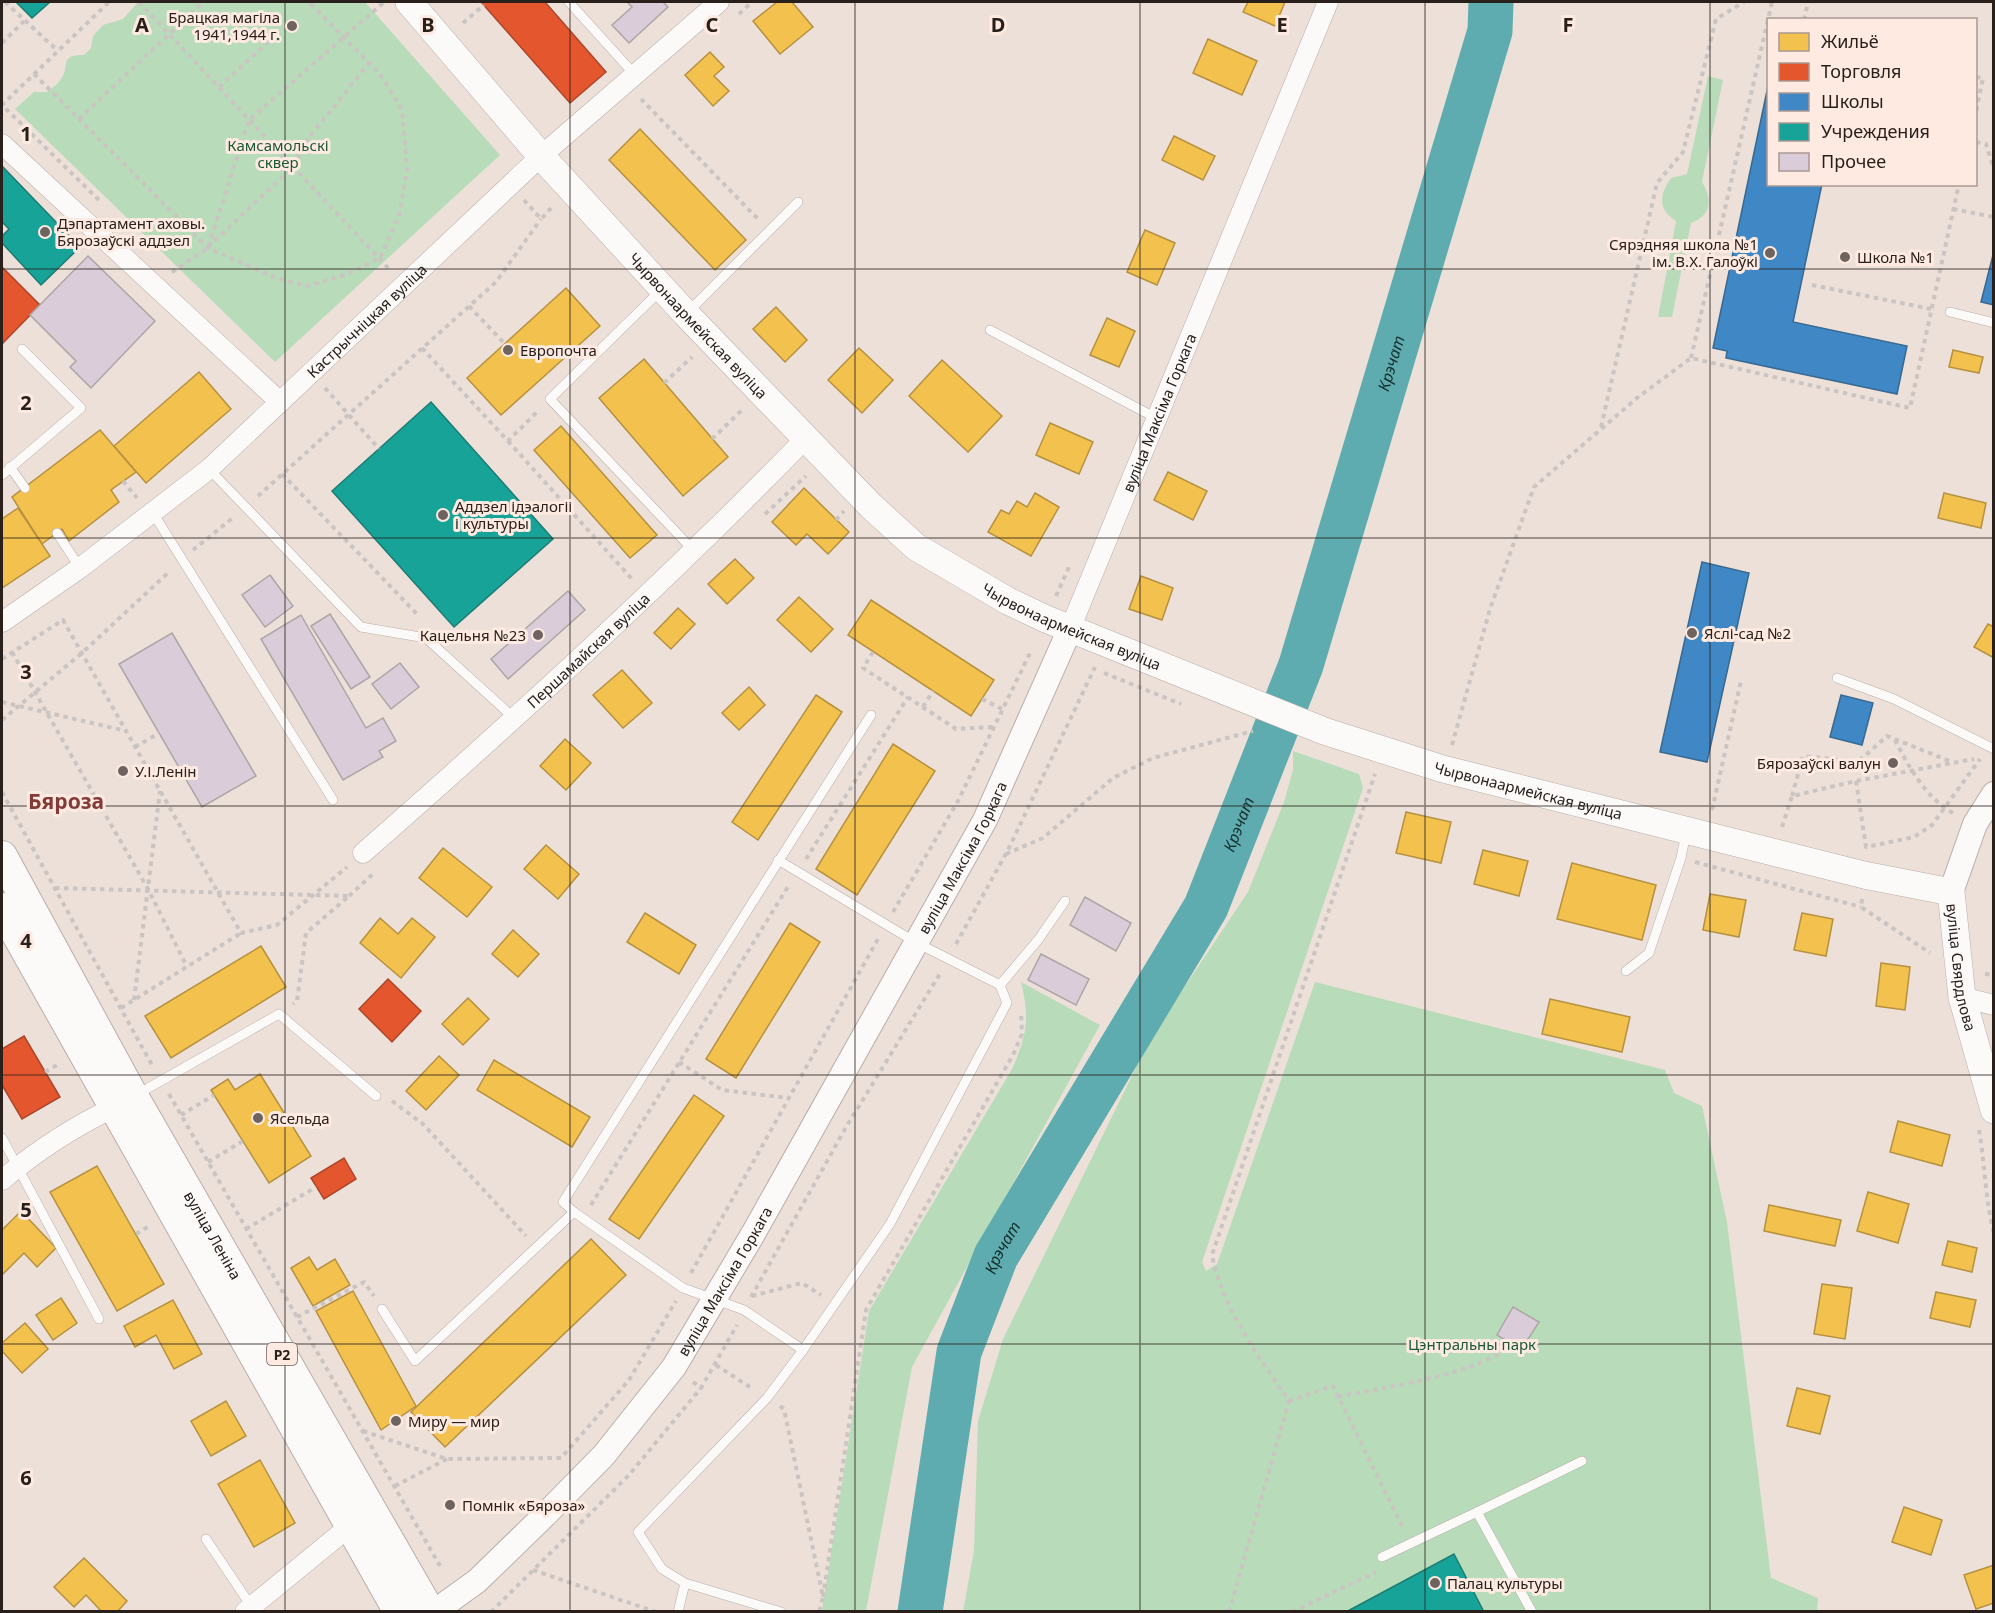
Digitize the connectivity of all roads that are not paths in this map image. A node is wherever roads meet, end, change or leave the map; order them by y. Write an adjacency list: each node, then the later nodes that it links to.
1 (569, 2): 5 (lane)
2 (719, 2): 5 (street, Кастрычніцкая вуліца)
3 (1328, 2): 16 (street, вуліца Максіма Горкага)
4 (391, 4): 7 (main road, Чырвонаармейская вуліца)
5 (635, 75): 7 (street, Кастрычніцкая вуліца)
6 (2, 144): 15 (street)
7 (541, 156): 9 (main road, Чырвонаармейская вуліца); 15 (street, Кастрычніцкая вуліца)
8 (798, 202): 11 (lane)
9 (663, 289): 11 (main road, Чырвонаармейская вуліца); 24 (lane)
10 (1950, 312): 12 (lane)
11 (686, 314): 17 (main road, Чырвонаармейская вуліца)
12 (1994, 323)
13 (990, 330): 16 (lane)
14 (22, 349): 18 (lane)
15 (280, 402): 19 (street, Кастрычніцкая вуліца)
16 (1156, 418): 27 (street, вуліца Максіма Горкага)
17 (805, 439): 24 (street, Першамайская вуліца); 27 (main road, Чырвонаармейская вуліца)
18 (10, 467): 20 (lane); 21 (lane)
19 (209, 469): 22 (street, Кастрычніцкая вуліца); 30 (lane)
20 (2, 475)
21 (25, 488)
22 (146, 507): 25 (street, Кастрычніцкая вуліца); 33 (lane)
23 (57, 533): 25 (lane)
24 (694, 551): 30 (street, Першамайская вуліца)
25 (80, 568): 26 (street, Кастрычніцкая вуліца)
26 (2, 622)
27 (1070, 629): 34 (main road, Чырвонаармейская вуліца); 41 (street, вуліца Максіма Горкага)
28 (1837, 678): 31 (lane)
29 (871, 715): 37 (lane)
30 (515, 719): 35 (street, Першамайская вуліца)
31 (1991, 748)
32 (1994, 794): 38 (street, вуліца Свярдлова)
33 (333, 800)
34 (1686, 831): 38 (main road, Чырвонаармейская вуліца); 42 (lane)
35 (363, 853)
36 (2, 856): 47 (main road, вуліца Леніна / Р2)
37 (778, 860): 41 (lane); 52 (lane)
38 (1950, 892): 44 (main road, вуліца Свярдлова)
39 (1065, 901): 43 (lane)
40 (2, 908): 47 (main road, вуліца Леніна / Р2)
41 (917, 943): 43 (lane); 53 (street, вуліца Максіма Горкага)
42 (1626, 971)
43 (1000, 985): 56 (lane)
44 (1962, 998): 45 (street); 48 (main road, вуліца Свярдлова)
45 (1994, 1005)
46 (376, 1096): 47 (lane)
47 (124, 1101): 50 (street); 59 (main road, вуліца Леніна / Р2)
48 (1994, 1110)
49 (2, 1138): 50 (lane)
50 (18, 1166): 51 (street); 55 (lane)
51 (2, 1180)
52 (574, 1212): 53 (lane); 54 (lane)
53 (715, 1300): 56 (lane); 65 (street, вуліца Максіма Горкага)
54 (382, 1309)
55 (99, 1318)
56 (803, 1350): 62 (lane)
57 (1582, 1461): 58 (lane)
58 (1477, 1512): 61 (lane); 68 (lane)
59 (361, 1520): 63 (street); 64 (main road, вуліца Леніна / Р2); 65 (main road, вуліца Леніна / Р2)
60 (206, 1539): 63 (lane)
61 (1382, 1557)
62 (685, 1583): 66 (lane); 67 (lane)
63 (248, 1609)
64 (399, 1611)
65 (432, 1611)
66 (678, 1611)
67 (781, 1611)
68 (1532, 1611)

